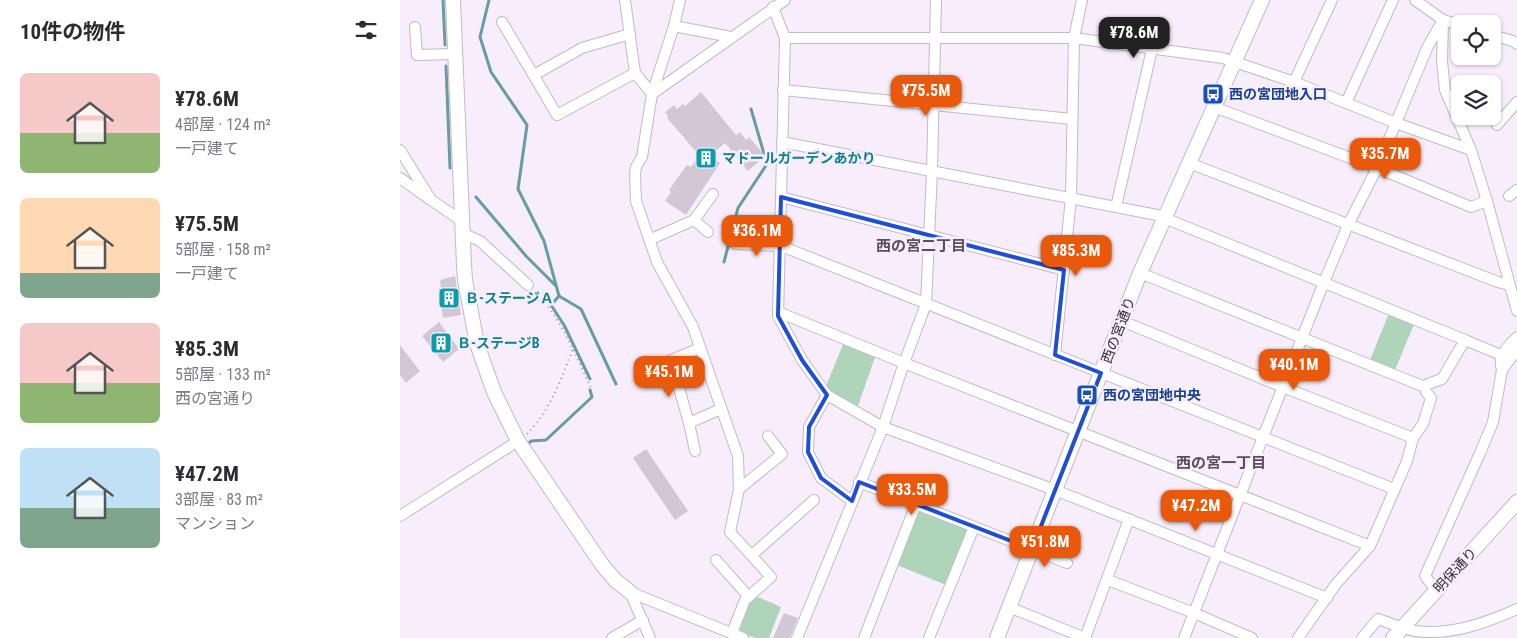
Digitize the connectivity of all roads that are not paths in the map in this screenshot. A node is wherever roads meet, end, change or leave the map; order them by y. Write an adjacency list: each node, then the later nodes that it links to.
1 (453, 0): 25 (street)
2 (625, 0): 17 (street)
3 (680, 0): 15 (street)
4 (785, 0): 11 (street)
5 (936, 0): 20 (street)
6 (1082, 0): 21 (street)
7 (1262, 0): 26 (street, 西の宮通り)
8 (1332, 0): 29 (street)
9 (1393, 0): 33 (street)
10 (1415, 0): 12 (street)
11 (773, 7): 18 (street); 19 (street)
12 (1443, 20): 14 (street); 38 (street); 41 (street)
13 (502, 22): 28 (street)
14 (1451, 22)
15 (674, 26): 18 (street); 31 (street)
16 (415, 27): 25 (street)
17 (630, 34): 27 (street); 28 (street)
18 (731, 37): 31 (street)
19 (784, 38): 20 (street); 30 (street)
20 (935, 38): 21 (street); 34 (street)
21 (1074, 38): 24 (street); 36 (street)
22 (1501, 38): 23 (street)
23 (1517, 44)
24 (1152, 49): 26 (street); 53 (street)
25 (455, 54): 57 (street)
26 (1234, 61): 29 (street); 35 (street, 西の宮通り)
27 (635, 73): 28 (street); 31 (street)
28 (534, 75)
29 (1294, 82): 33 (street)
30 (783, 90): 34 (street); 39 (street)
31 (652, 94): 60 (street)
32 (1517, 102): 37 (street)
33 (1346, 103): 38 (street)
34 (934, 106): 36 (street); 44 (street)
35 (1214, 107): 42 (street, 西の宮通り); 43 (street)
36 (1072, 119): 50 (street)
37 (1501, 120)
38 (1396, 122): 41 (street); 43 (street)
39 (782, 142): 44 (street); 49 (street)
40 (400, 150): 51 (street)
41 (1471, 150): 52 (street)
42 (1189, 163): 54 (street, 西の宮通り); 56 (street)
43 (1377, 168): 52 (street); 56 (street)
44 (932, 171): 50 (street); 59 (street)
45 (400, 178): 51 (street)
46 (1517, 190): 48 (street)
47 (713, 194): 55 (street)
48 (1508, 196)
49 (781, 197): 59 (street); 62 (street)
50 (1071, 198): 53 (street); 63 (street)
51 (431, 200): 57 (street)
52 (1487, 201): 67 (street)
53 (1116, 207): 54 (street)
54 (1164, 218): 64 (street, 西の宮通り); 65 (street)
55 (694, 220): 58 (street); 60 (street)
56 (1348, 225): 65 (street); 67 (street)
57 (462, 227): 66 (street); 92 (street)
58 (708, 232)
59 (929, 236): 63 (street); 68 (street)
60 (649, 240): 75 (street)
61 (736, 244): 62 (street)
62 (780, 246): 68 (street); 70 (street)
63 (1064, 270): 77 (street)
64 (1140, 272): 71 (street, 西の宮通り); 72 (street)
65 (1324, 282): 72 (street); 74 (street)
66 (528, 285)
67 (1509, 285): 69 (street)
68 (926, 304): 77 (street); 79 (street)
69 (1517, 311)
70 (778, 312): 79 (street); 84 (street)
71 (1122, 321): 81 (street, 西の宮通り); 82 (street)
72 (1302, 337): 82 (street); 83 (street)
73 (1517, 337): 78 (street)
74 (1465, 340): 78 (street); 83 (street)
75 (700, 348): 85 (street); 86 (street)
76 (1517, 350): 80 (street)
77 (1055, 354): 81 (street)
78 (1501, 356): 80 (street)
79 (904, 363): 87 (street); 88 (street)
80 (1502, 370): 113 (street)
81 (1101, 373): 88 (street, 西の宮通り); 90 (street)
82 (1283, 387): 90 (street); 91 (street)
83 (1425, 387): 91 (street)
84 (826, 395): 87 (street); 100 (street)
85 (721, 409): 86 (street); 95 (street)
86 (689, 423): 93 (street)
87 (883, 427): 94 (street); 97 (street)
88 (1078, 431): 97 (street, 西の宮通り); 98 (street)
89 (768, 436): 95 (street)
90 (1263, 436): 96 (street); 98 (street)
91 (1413, 438): 96 (street)
92 (518, 441): 103 (street); 114 (street)
93 (695, 451)
94 (859, 482): 100 (street); 102 (street)
95 (739, 488): 109 (street)
96 (1394, 489): 106 (street)
97 (1055, 490): 104 (street); 107 (street, 西の宮通り)
98 (1241, 495): 106 (street); 108 (street)
99 (814, 500): 109 (street)
100 (852, 501): 127 (street)
101 (1517, 502): 113 (street, 明保通り)
102 (916, 504): 105 (street); 128 (street)
103 (400, 516)
104 (1129, 519): 108 (street); 112 (street)
105 (974, 527): 107 (street); 129 (street)
106 (1370, 546): 116 (street)
107 (1032, 549): 111 (street); 117 (street, 西の宮通り)
108 (1218, 554): 116 (street); 119 (street)
109 (752, 555): 115 (street)
110 (716, 560): 115 (street)
111 (1067, 563)
112 (1108, 580): 119 (street); 131 (street)
113 (1436, 590): 121 (street, 明保通り)
114 (630, 592): 120 (street); 122 (street)
115 (749, 597): 122 (street)
116 (1327, 598): 134 (street)
117 (1009, 607): 130 (street, 西の宮通り); 131 (street)
118 (1517, 609): 123 (street)
119 (1194, 613): 132 (street); 133 (street)
120 (643, 620): 124 (street); 125 (street)
121 (1402, 627): 123 (street); 135 (street); 136 (street, 明保通り)
122 (732, 633): 126 (street)
123 (1451, 635)
124 (612, 638)
125 (650, 638)
126 (743, 638)
127 (797, 638)
128 (864, 638)
129 (929, 638)
130 (997, 638)
131 (1085, 638)
132 (1184, 638)
133 (1252, 638)
134 (1298, 638)
135 (1362, 638)
136 (1393, 638)

